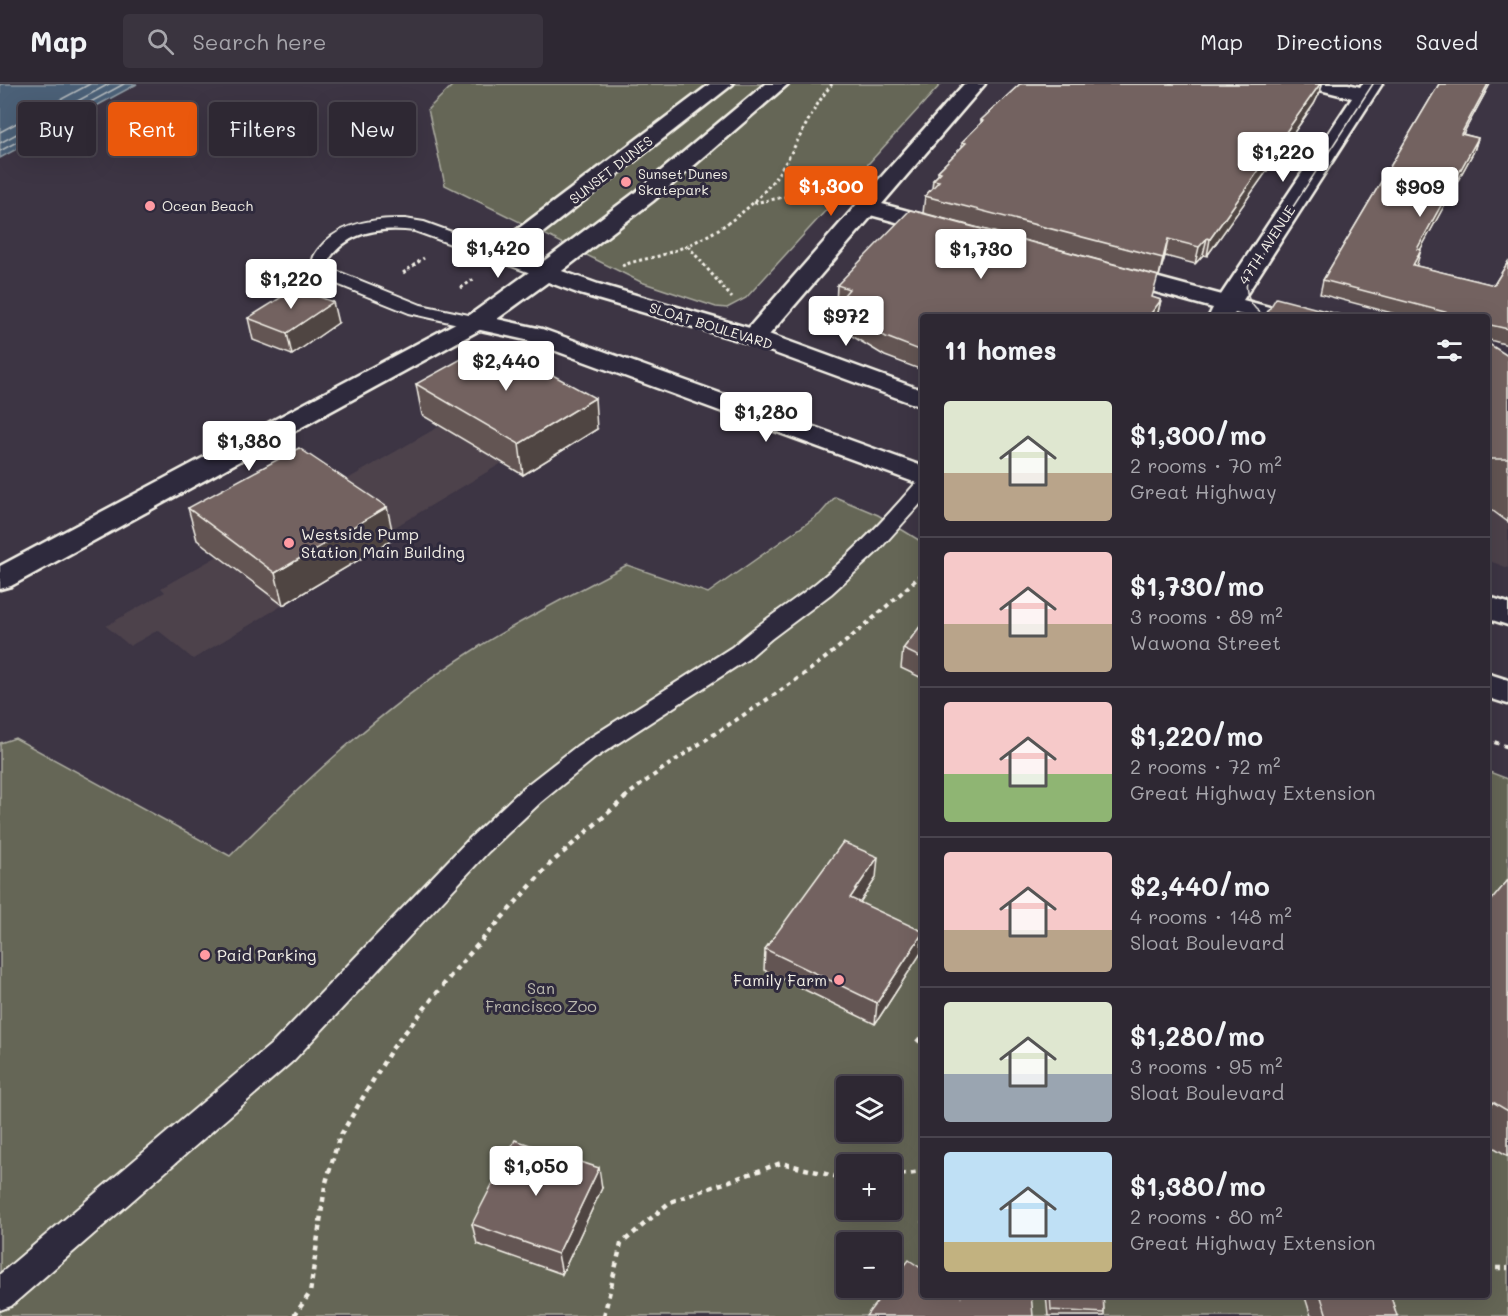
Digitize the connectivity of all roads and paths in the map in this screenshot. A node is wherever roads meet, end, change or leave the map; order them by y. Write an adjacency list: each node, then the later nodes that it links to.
1 (723, 84): 12 (street, SUNSET DUNES)
2 (778, 84): 16 (street)
3 (832, 84): 8 (path)
4 (975, 84): 9 (street)
5 (1319, 84): 6 (street)
6 (1369, 89): 19 (street, 47TH AVENUE)
7 (842, 186): 8 (path)
8 (753, 203): 11 (path)
9 (867, 207): 10 (street); 22 (street)
10 (968, 234)
11 (688, 246): 14 (path); 18 (path)
12 (499, 255): 16 (lane, SLOAT BOULEVARD); 21 (lane, SLOAT BOULEVARD)
13 (425, 257): 17 (path)
14 (620, 267)
15 (1095, 268): 19 (street)
16 (545, 272): 21 (street); 22 (street, SLOAT BOULEVARD)
17 (400, 276)
18 (728, 305)
19 (1225, 310): 20 (street)
20 (1258, 314)
21 (476, 322): 24 (street); 27 (street)
22 (754, 337): 23 (street, SLOAT BOULEVARD)
23 (920, 398)
24 (920, 475)
25 (920, 491): 41 (lane)
26 (920, 576): 42 (path)
27 (0, 579)
28 (1490, 607): 29 (street)
29 (1508, 614)
30 (1490, 685): 31 (street)
31 (1508, 692)
32 (1490, 740): 33 (path)
33 (1508, 747)
34 (920, 1038): 35 (path)
35 (917, 1042)
36 (920, 1172): 37 (path)
37 (902, 1175)
38 (836, 1176): 43 (path)
39 (1490, 1268): 40 (path)
40 (1508, 1268)
41 (0, 1295)
42 (294, 1316)
43 (604, 1316)

